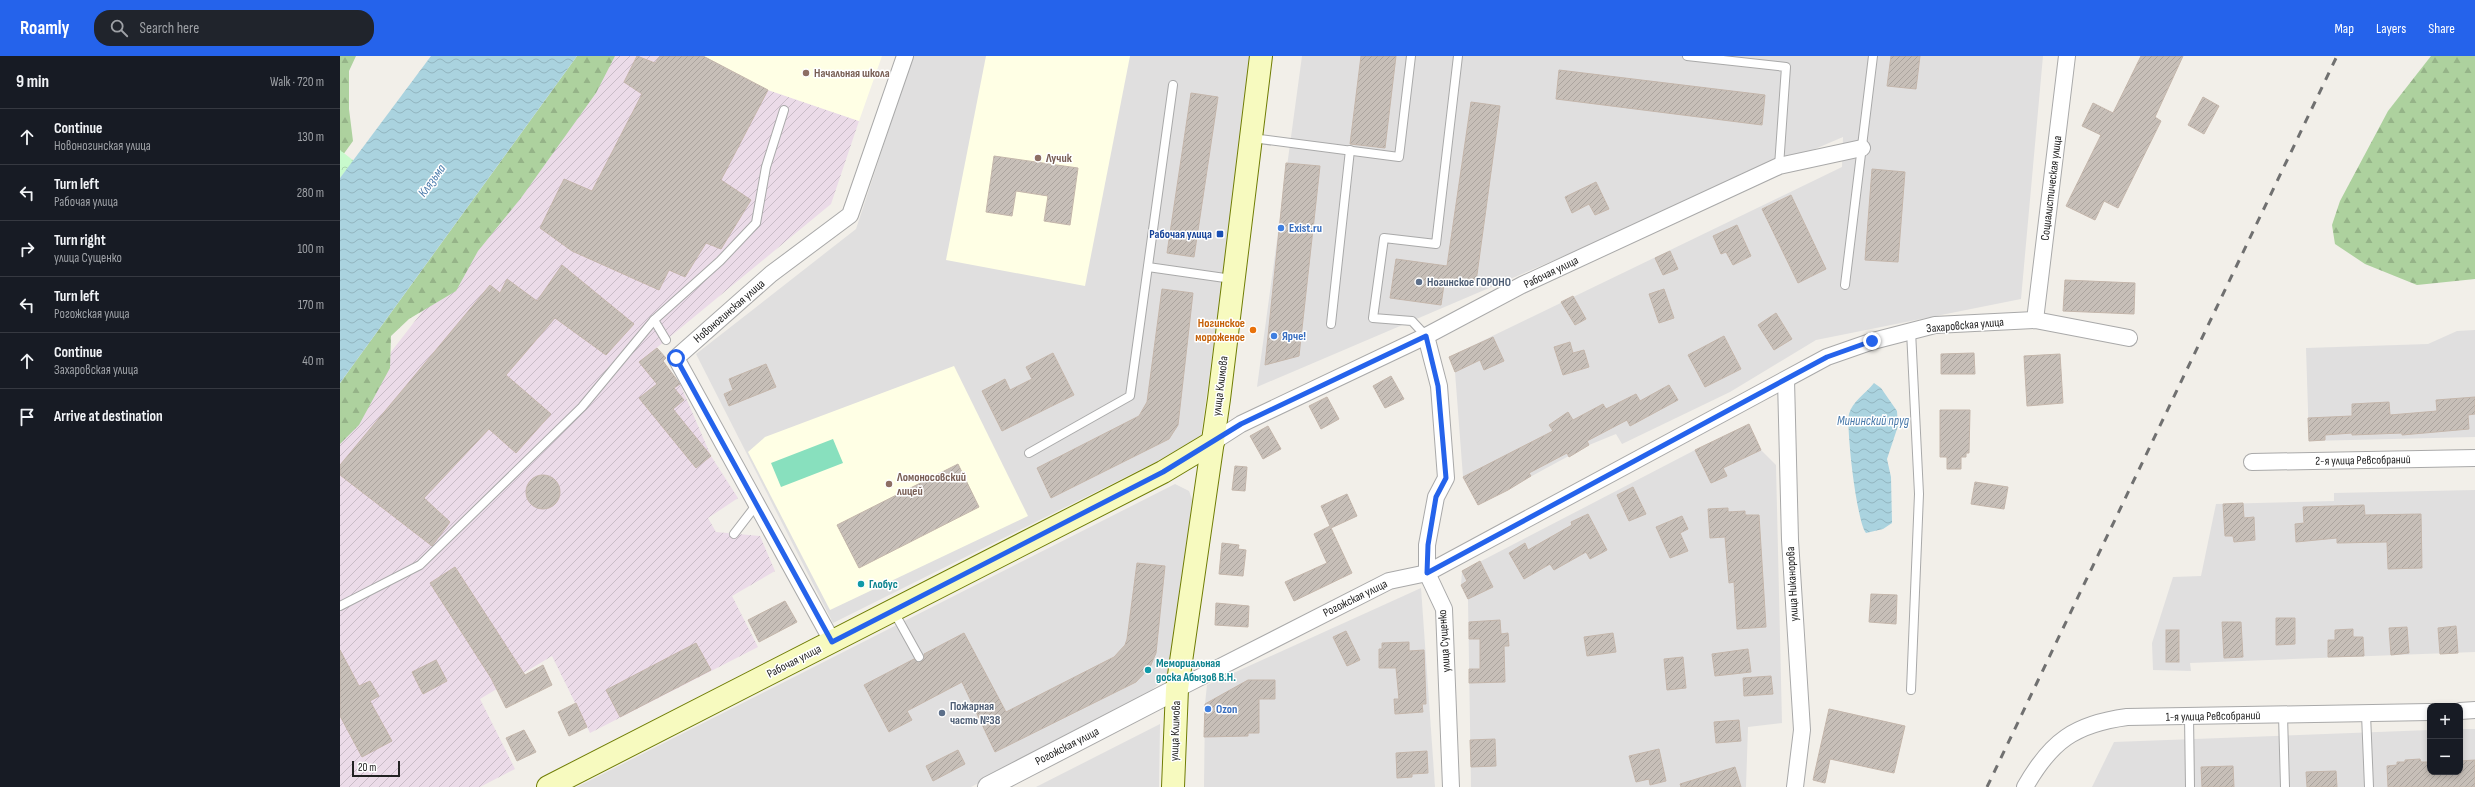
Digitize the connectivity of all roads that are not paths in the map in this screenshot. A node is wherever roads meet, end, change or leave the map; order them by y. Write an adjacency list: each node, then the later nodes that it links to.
1 (905, 56): 29 (street, Новоногинская улица)
2 (1261, 56): 10 (main road, улица Климова)
3 (1411, 56): 12 (lane)
4 (1458, 56): 21 (lane)
5 (1687, 56): 13 (lane)
6 (1873, 56): 11 (lane)
7 (2066, 56): 18 (street, Социалистическая улица)
8 (1173, 85): 14 (lane)
9 (784, 110): 17 (lane)
10 (1250, 138): 12 (lane); 15 (main road, улица Климова)
11 (1862, 148): 13 (street, Рабочая улица); 16 (lane)
12 (1350, 150): 19 (lane)
13 (1779, 166): 21 (street, Рабочая улица)
14 (1148, 267): 15 (lane); 26 (lane)
15 (1233, 279): 25 (main road, улица Климова)
16 (1845, 285)
17 (654, 320): 23 (lane); 32 (lane)
18 (2035, 320): 20 (street, Захаровская улица); 22 (street, Захаровская улица)
19 (1331, 324)
20 (1911, 331): 24 (street, Захаровская улица); 37 (lane)
21 (1426, 336): 25 (street, Рабочая улица); 31 (street, улица Сущенко)
22 (2129, 338)
23 (666, 340)
24 (1786, 380): 31 (street, Рогожская улица); 48 (street, улица Никанорова)
25 (1213, 442): 33 (main road, Рабочая улица); 36 (main road, улица Климова)
26 (1029, 453)
27 (2475, 458): 28 (street, 2-я улица Ревсобраний)
28 (2252, 462)
29 (757, 504): 30 (lane); 34 (street, Новоногинская улица)
30 (734, 534)
31 (1427, 573): 36 (street, Рогожская улица); 47 (street, улица Сущенко)
32 (340, 606)
33 (893, 610): 34 (main road, Рабочая улица); 35 (lane)
34 (832, 642): 44 (main road, Рабочая улица)
35 (919, 657)
36 (1177, 689): 45 (street, Рогожская улица); 46 (main road, улица Климова)
37 (1912, 690)
38 (2475, 710): 39 (street)
39 (2463, 711)
40 (2427, 712): 42 (street, 1-я улица Ревсобраний)
41 (2283, 714): 42 (street, 1-я улица Ревсобраний); 43 (street, 1-я улица Ревсобраний); 51 (lane)
42 (2366, 714): 52 (lane)
43 (2189, 716): 49 (street, 1-я улица Ревсобраний); 50 (lane)
44 (548, 787)
45 (988, 787)
46 (1173, 787)
47 (1451, 787)
48 (1795, 787)
49 (2025, 787)
50 (2190, 787)
51 (2285, 787)
52 (2370, 787)

